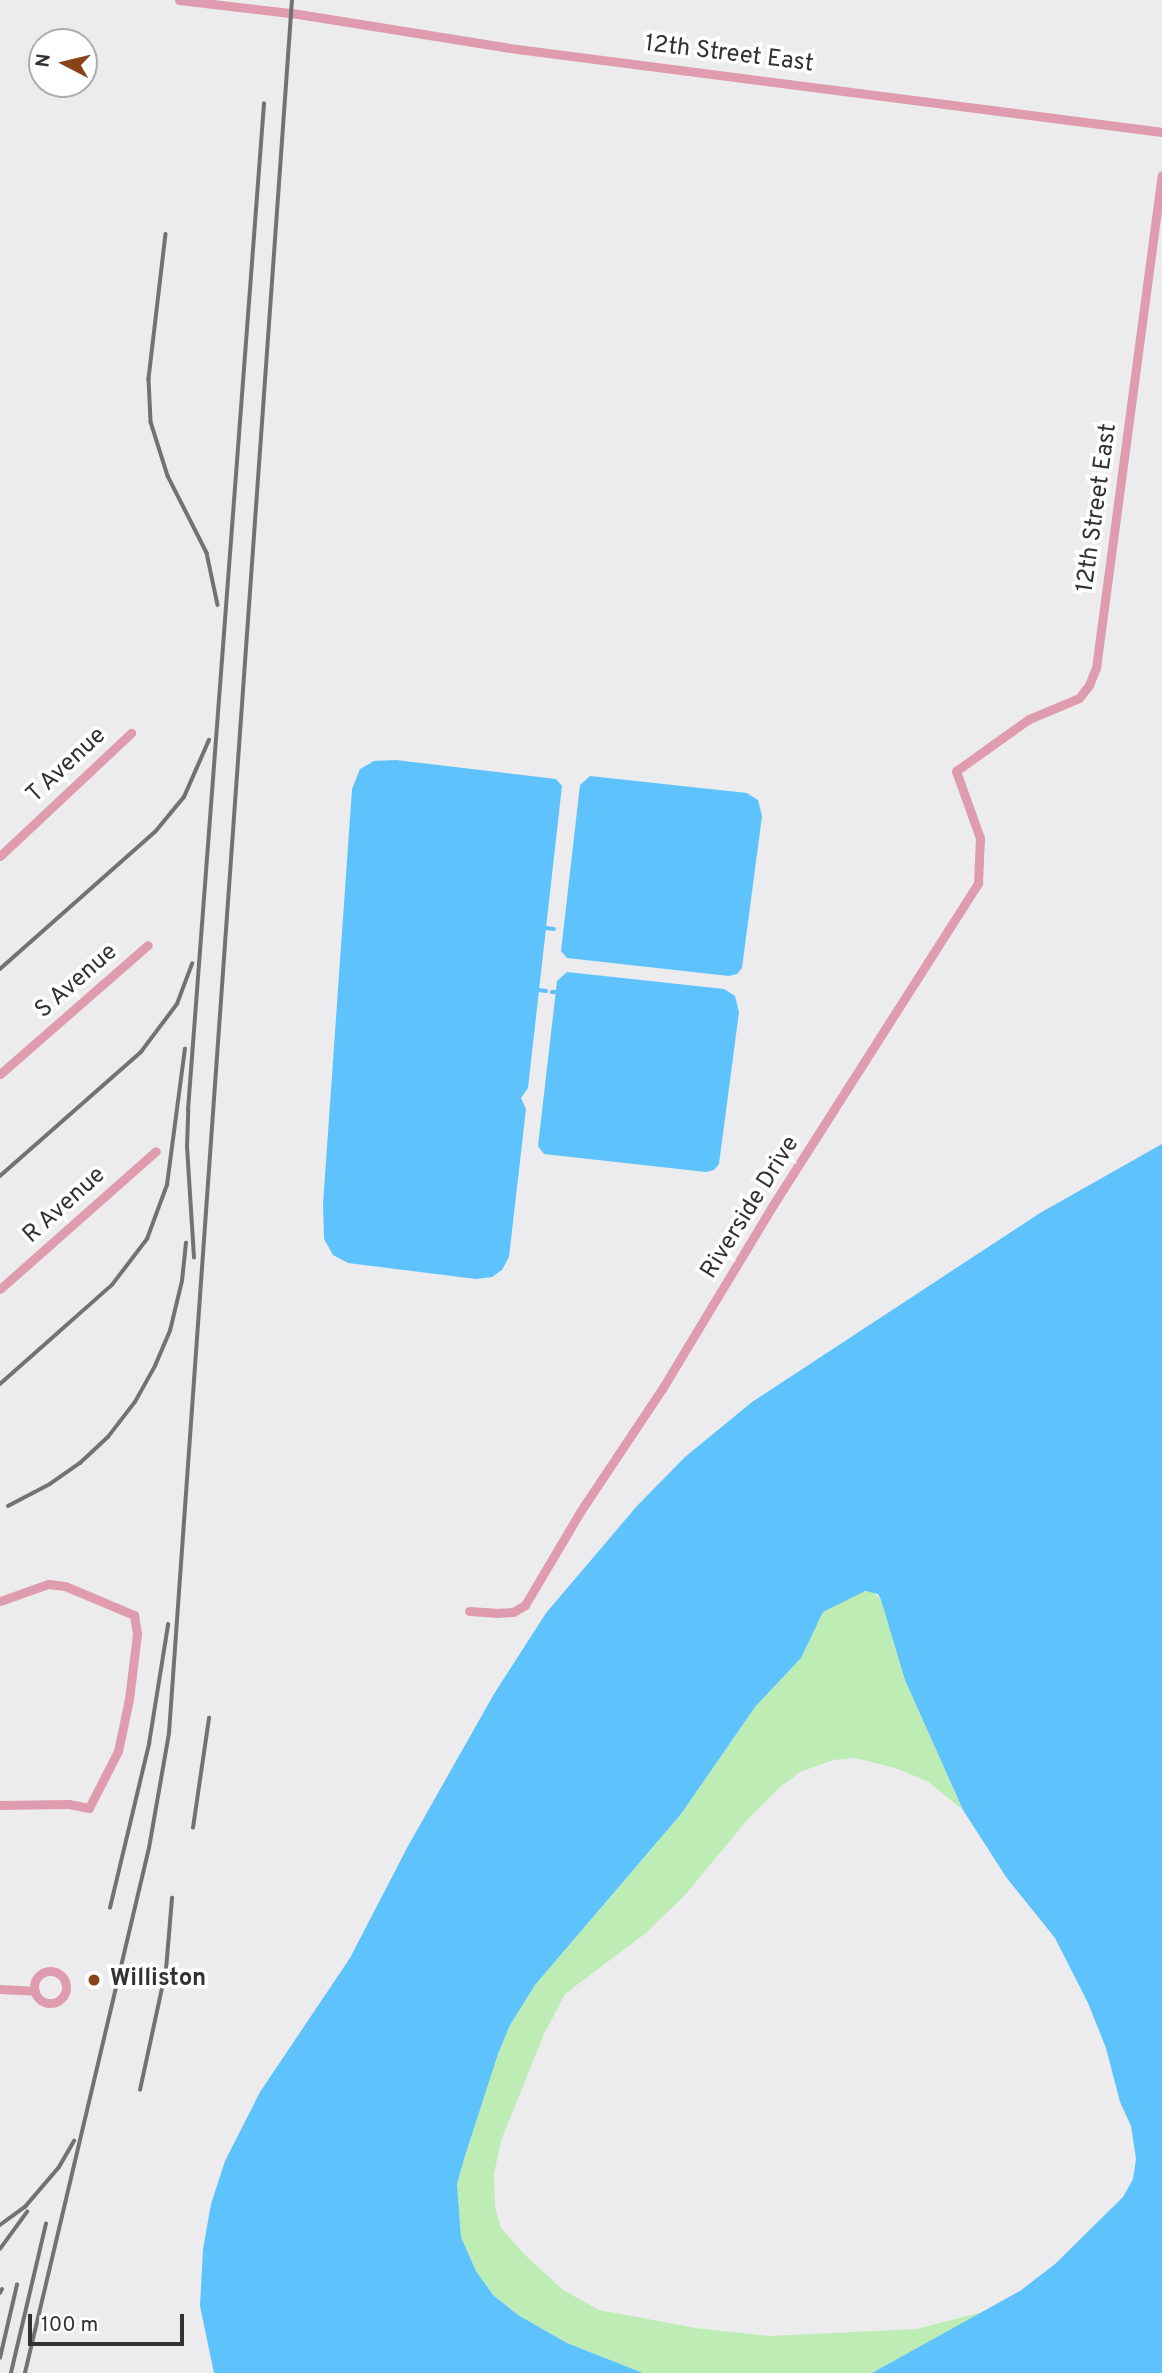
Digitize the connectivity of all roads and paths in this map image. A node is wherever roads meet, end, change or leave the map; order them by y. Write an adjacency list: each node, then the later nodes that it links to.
1 (178, 0): 2 (street, 12th Street East)
2 (1162, 132)
3 (1162, 175): 5 (street, 12th Street East)
4 (131, 733): 6 (street, T Avenue)
5 (956, 771): 12 (street, Riverside Drive)
6 (0, 856)
7 (148, 945): 8 (street, S Avenue)
8 (0, 1074)
9 (156, 1151): 10 (street, R Avenue)
10 (0, 1289)
11 (0, 1601): 13 (street)
12 (470, 1611)
13 (0, 1805)
14 (0, 1989): 15 (street)
15 (34, 1992)

